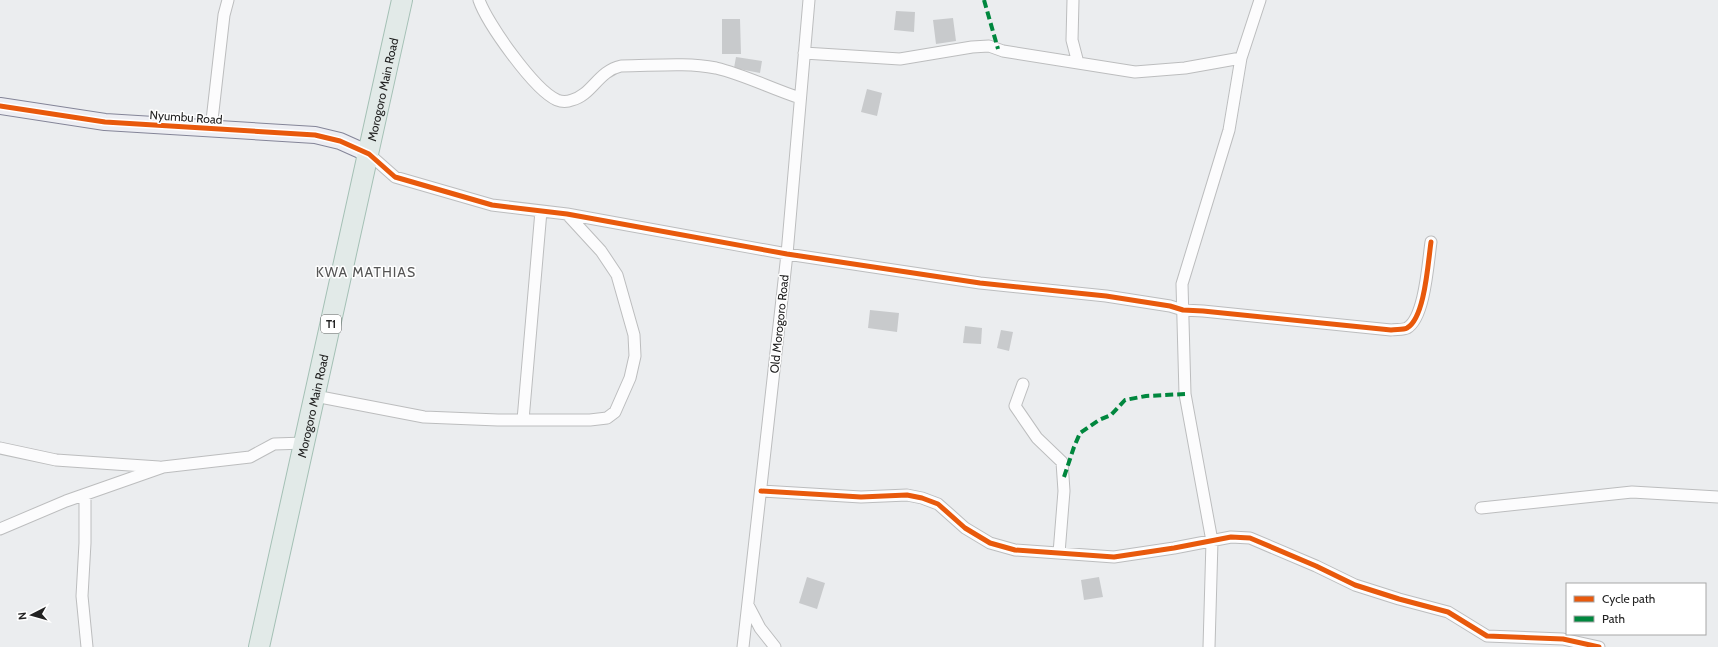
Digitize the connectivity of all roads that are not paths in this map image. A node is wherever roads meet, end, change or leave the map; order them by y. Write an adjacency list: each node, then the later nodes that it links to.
1 (228, 0): 12 (street)
2 (402, 0): 13 (highway, Morogoro Main Road / T1)
3 (479, 0): 10 (street)
4 (809, 0): 7 (street, Old Morogoro Road)
5 (1073, 0): 9 (street)
6 (1260, 0): 8 (street)
7 (804, 53): 9 (street); 10 (street, Old Morogoro Road)
8 (1241, 58): 9 (street); 18 (street)
9 (1078, 63)
10 (800, 98): 17 (street, Old Morogoro Road)
11 (0, 106): 12 (street, Nyumbu Road)
12 (211, 129): 13 (street, Nyumbu Road)
13 (369, 154): 14 (street); 22 (highway, Morogoro Main Road / T1)
14 (542, 211): 15 (street); 23 (street)
15 (567, 214): 17 (street); 23 (street)
16 (1432, 242): 20 (street)
17 (787, 254): 19 (street); 27 (street, Old Morogoro Road)
18 (1182, 284): 19 (street); 20 (street)
19 (1170, 306): 20 (street)
20 (1183, 310): 32 (street)
21 (1023, 384): 33 (street)
22 (315, 396): 23 (street); 24 (highway, Morogoro Main Road / T1)
23 (523, 420)
24 (305, 443): 26 (street); 37 (highway, Morogoro Main Road / T1)
25 (0, 448): 26 (street)
26 (163, 467): 28 (street)
27 (760, 491): 33 (street); 34 (street, Old Morogoro Road)
28 (85, 495): 31 (street); 36 (street)
29 (1718, 497): 30 (street)
30 (1481, 508)
31 (0, 529)
32 (1212, 541): 33 (street); 35 (street); 40 (street)
33 (1059, 553)
34 (748, 605): 38 (street, Old Morogoro Road); 39 (street)
35 (1487, 636): 41 (street); 42 (street)
36 (87, 647)
37 (259, 647)
38 (743, 647)
39 (775, 647)
40 (1209, 647)
41 (1491, 647)
42 (1599, 647)

